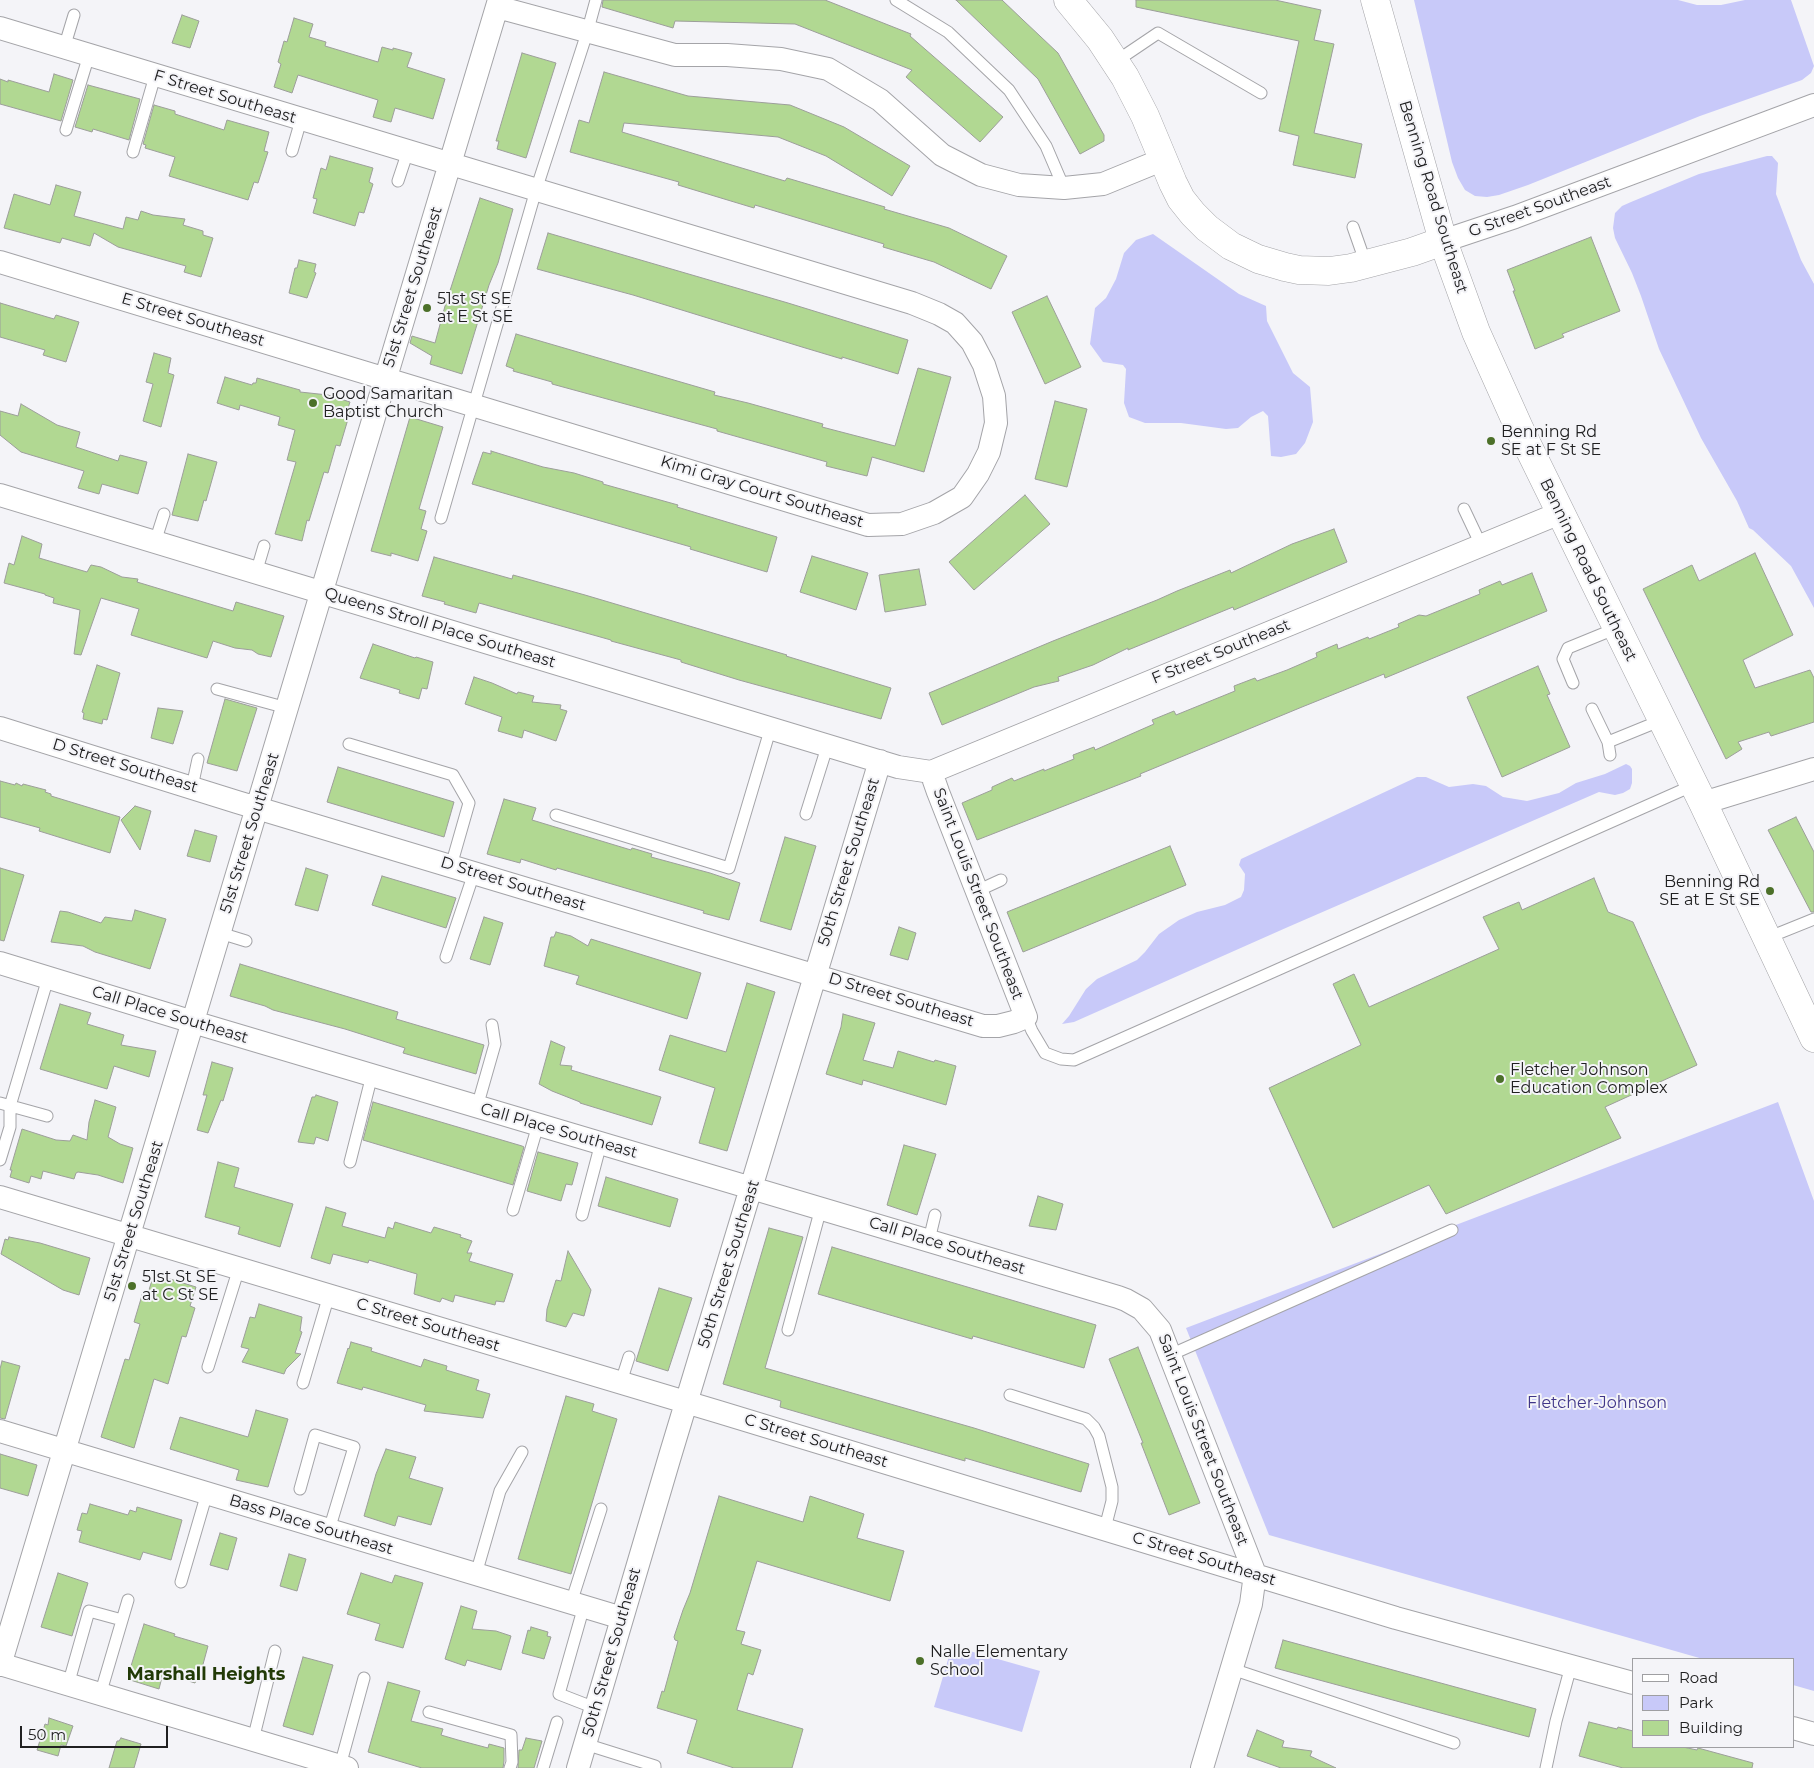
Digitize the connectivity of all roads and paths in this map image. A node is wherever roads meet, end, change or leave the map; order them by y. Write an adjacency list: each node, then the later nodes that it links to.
1 (596, 0): 8 (lane)
2 (896, 0): 23 (lane)
3 (1068, 0): 11 (main road, G Street Southeast)
4 (1375, 0): 26 (main road, Benning Road Southeast)
5 (498, 4): 8 (street); 21 (street, 51st Street Southeast)
6 (74, 15): 9 (lane)
7 (0, 28): 9 (street, F Street Southeast)
8 (587, 33): 23 (street); 24 (lane)
9 (64, 48): 10 (street, F Street Southeast)
10 (89, 55): 12 (street, F Street Southeast); 16 (lane)
11 (1115, 62): 13 (lane); 20 (main road, G Street Southeast)
12 (155, 76): 15 (street, F Street Southeast); 19 (lane)
13 (1261, 93)
14 (1814, 105): 26 (street, G Street Southeast)
15 (301, 120): 17 (lane); 18 (street, F Street Southeast)
16 (66, 130)
17 (292, 151)
18 (408, 151): 21 (street, F Street Southeast); 22 (lane)
19 (133, 152)
20 (1164, 159): 23 (street); 28 (main road, G Street Southeast)
21 (450, 164): 24 (street, Kimi Gray Court Southeast); 29 (street, 51st Street Southeast)
22 (398, 181)
23 (1064, 188)
24 (536, 190): 30 (lane); 30 (street, Kimi Gray Court Southeast)
25 (1353, 227): 28 (lane)
26 (1443, 241): 28 (main road, G Street Southeast); 33 (main road, Benning Road Southeast)
27 (0, 262): 29 (street, E Street Southeast)
28 (1366, 264)
29 (386, 378): 30 (street, Kimi Gray Court Southeast); 40 (street, 51st Street Southeast)
30 (473, 405): 35 (lane)
31 (0, 495): 36 (street, Queens Stroll Place Southeast)
32 (1464, 509): 38 (lane)
33 (1560, 513): 38 (street, F Street Southeast); 41 (main road, Benning Road Southeast)
34 (164, 514): 36 (lane)
35 (441, 518)
36 (155, 542): 39 (street, Queens Stroll Place Southeast)
37 (264, 546): 39 (lane)
38 (1481, 546): 56 (street, F Street Southeast)
39 (256, 573): 40 (street, Queens Stroll Place Southeast)
40 (322, 593): 44 (street, 51st Street Southeast); 47 (street, Queens Stroll Place Southeast)
41 (1616, 628): 42 (lane); 46 (main road, Benning Road Southeast)
42 (1574, 683)
43 (216, 689): 44 (lane)
44 (287, 708): 59 (street, 51st Street Southeast)
45 (1592, 709): 49 (lane)
46 (1662, 720): 49 (lane); 58 (main road, Benning Road Southeast)
47 (771, 727): 51 (street, Queens Stroll Place Southeast); 61 (lane)
48 (0, 728): 57 (street, D Street Southeast)
49 (1608, 742): 52 (lane)
50 (349, 744): 62 (lane)
51 (828, 744): 54 (street, Queens Stroll Place Southeast); 60 (lane)
52 (1610, 755)
53 (198, 758): 57 (lane)
54 (880, 761): 56 (street); 72 (street, 50th Street Southeast)
55 (1814, 769): 58 (street)
56 (932, 772): 65 (street, Saint Louis Street Southeast)
57 (192, 787): 59 (street, D Street Southeast)
58 (1698, 794): 68 (main road, Benning Road Southeast); 74 (lane)
59 (258, 807): 62 (street, D Street Southeast); 67 (street, 51st Street Southeast)
60 (806, 814)
61 (556, 815)
62 (451, 866): 63 (street, D Street Southeast)
63 (474, 873): 70 (lane); 72 (street, D Street Southeast)
64 (1001, 880): 65 (lane)
65 (976, 891): 74 (street, Saint Louis Street Southeast)
66 (1814, 919): 68 (lane)
67 (220, 933): 69 (lane); 75 (street, 51st Street Southeast)
68 (1767, 938): 77 (main road, Benning Road Southeast)
69 (246, 941)
70 (446, 957)
71 (0, 963): 73 (street, Call Place Southeast)
72 (816, 974): 74 (street, D Street Southeast); 86 (street, 50th Street Southeast)
73 (48, 978): 75 (street, Call Place Southeast); 79 (lane)
74 (1026, 1017)
75 (193, 1022): 78 (street, Call Place Southeast); 93 (street, 51st Street Southeast)
76 (492, 1025): 80 (lane)
77 (1812, 1028)
78 (372, 1075): 80 (street, Call Place Southeast); 85 (lane)
79 (5, 1104): 81 (lane); 84 (lane)
80 (477, 1107): 82 (street, Call Place Southeast)
81 (47, 1116)
82 (538, 1125): 83 (street, Call Place Southeast); 89 (lane)
83 (601, 1143): 86 (street, Call Place Southeast); 90 (lane)
84 (0, 1160)
85 (350, 1162)
86 (752, 1188): 88 (street, Call Place Southeast); 105 (street, 50th Street Southeast)
87 (0, 1197): 93 (street, C Street Southeast)
88 (821, 1208): 94 (street, Call Place Southeast); 98 (lane)
89 (514, 1210)
90 (582, 1215)
91 (935, 1215): 94 (lane)
92 (1452, 1230): 99 (lane)
93 (130, 1236): 95 (street, C Street Southeast); 107 (street, 51st Street Southeast)
94 (929, 1240): 97 (street, Call Place Southeast)
95 (239, 1268): 96 (street, C Street Southeast); 101 (lane)
96 (329, 1295): 102 (street, C Street Southeast); 103 (lane)
97 (1118, 1297): 99 (street, Saint Louis Street Southeast)
98 (788, 1330)
99 (1170, 1354): 115 (street, Saint Louis Street Southeast)
100 (629, 1357): 102 (lane)
101 (208, 1367)
102 (621, 1382): 105 (street, C Street Southeast)
103 (303, 1383)
104 (1010, 1395): 112 (lane)
105 (687, 1402): 112 (street, C Street Southeast); 119 (street, 50th Street Southeast)
106 (0, 1431): 107 (street, Bass Place Southeast)
107 (65, 1451): 110 (street, Bass Place Southeast); 122 (street, 51st Street Southeast)
108 (522, 1452): 114 (lane)
109 (300, 1489): 113 (lane)
110 (207, 1493): 113 (street, Bass Place Southeast); 116 (lane)
111 (601, 1509): 118 (lane)
112 (1105, 1528): 115 (street, C Street Southeast)
113 (329, 1530): 114 (street, Bass Place Southeast)
114 (476, 1574): 118 (street, Bass Place Southeast)
115 (1255, 1574): 123 (street, C Street Southeast); 124 (street)
116 (181, 1582)
117 (128, 1600): 120 (lane)
118 (578, 1605): 119 (street, Bass Place Southeast); 129 (lane)
119 (622, 1618): 129 (street, 50th Street Southeast)
120 (122, 1620): 127 (lane); 128 (lane)
121 (275, 1651): 134 (lane)
122 (0, 1664): 127 (street)
123 (1571, 1666): 126 (street, C Street Southeast); 143 (lane)
124 (1232, 1669): 136 (lane); 142 (street)
125 (364, 1678): 137 (lane)
126 (1632, 1684)
127 (68, 1685): 128 (street)
128 (100, 1695): 134 (street)
129 (596, 1708): 135 (street, 50th Street Southeast)
130 (429, 1712): 138 (lane)
131 (557, 1722): 139 (lane)
132 (1794, 1728): 133 (street)
133 (1814, 1734)
134 (253, 1740): 137 (street)
135 (585, 1744): 140 (street, 50th Street Southeast); 141 (lane)
136 (1454, 1744)
137 (343, 1767)
138 (510, 1768)
139 (543, 1768)
140 (578, 1768)
141 (654, 1768)
142 (1202, 1768)
143 (1546, 1768)

